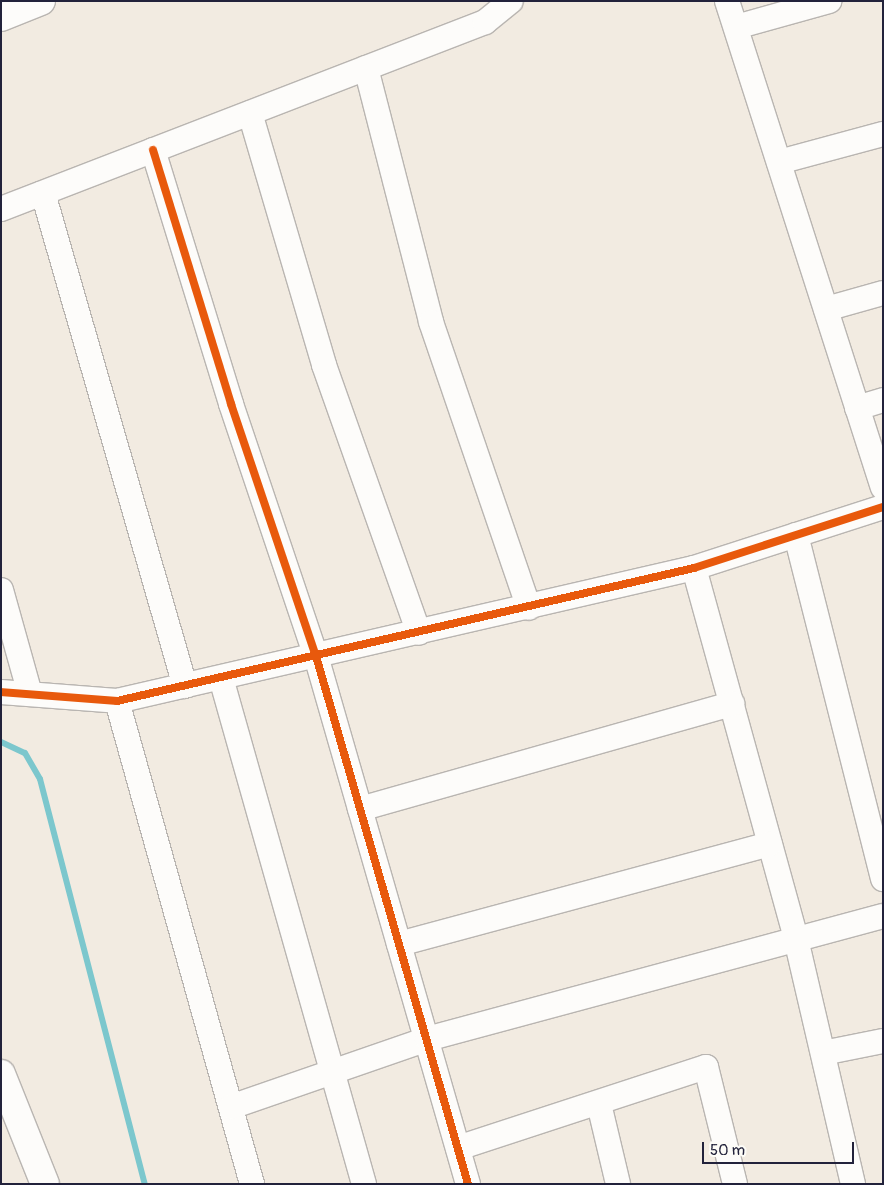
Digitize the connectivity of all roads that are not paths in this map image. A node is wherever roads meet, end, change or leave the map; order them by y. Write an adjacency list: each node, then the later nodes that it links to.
1 (42, 1): 5 (street)
2 (511, 1): 7 (street)
3 (728, 1): 6 (street)
4 (829, 1): 6 (street)
5 (1, 17)
6 (736, 27): 11 (street)
7 (366, 68): 8 (street); 23 (street)
8 (250, 113): 10 (street); 24 (street)
9 (883, 134): 11 (street)
10 (154, 150): 12 (street); 25 (street)
11 (779, 162): 15 (street)
12 (43, 193): 13 (street); 27 (street)
13 (1, 209)
14 (883, 293): 15 (street)
15 (826, 309): 17 (street)
16 (883, 400): 17 (street)
17 (857, 408): 18 (street)
18 (883, 488)
19 (883, 507): 20 (street)
20 (796, 535): 21 (street); 34 (street)
21 (694, 568): 23 (street); 31 (street)
22 (1, 590): 29 (street)
23 (529, 608): 24 (street)
24 (420, 633): 25 (street)
25 (316, 656): 26 (street); 32 (street)
26 (221, 678): 27 (street); 41 (street)
27 (186, 686): 30 (street)
28 (1, 692): 29 (street)
29 (30, 694): 30 (street)
30 (116, 701): 44 (street)
31 (732, 704): 32 (street); 33 (street)
32 (360, 809): 37 (street)
33 (770, 844): 36 (street); 37 (street)
34 (883, 879)
35 (883, 916): 36 (street)
36 (796, 939): 38 (street); 40 (street)
37 (399, 944): 38 (street)
38 (426, 1039): 41 (street); 45 (street)
39 (883, 1041): 40 (street)
40 (823, 1054): 52 (street)
41 (332, 1071): 44 (street); 48 (street)
42 (1, 1074): 46 (street)
43 (599, 1104): 45 (street); 50 (street); 51 (street)
44 (231, 1107): 47 (street)
45 (458, 1148): 49 (street)
46 (45, 1184)
47 (252, 1184)
48 (364, 1184)
49 (468, 1184)
50 (618, 1184)
51 (735, 1184)
52 (854, 1184)

